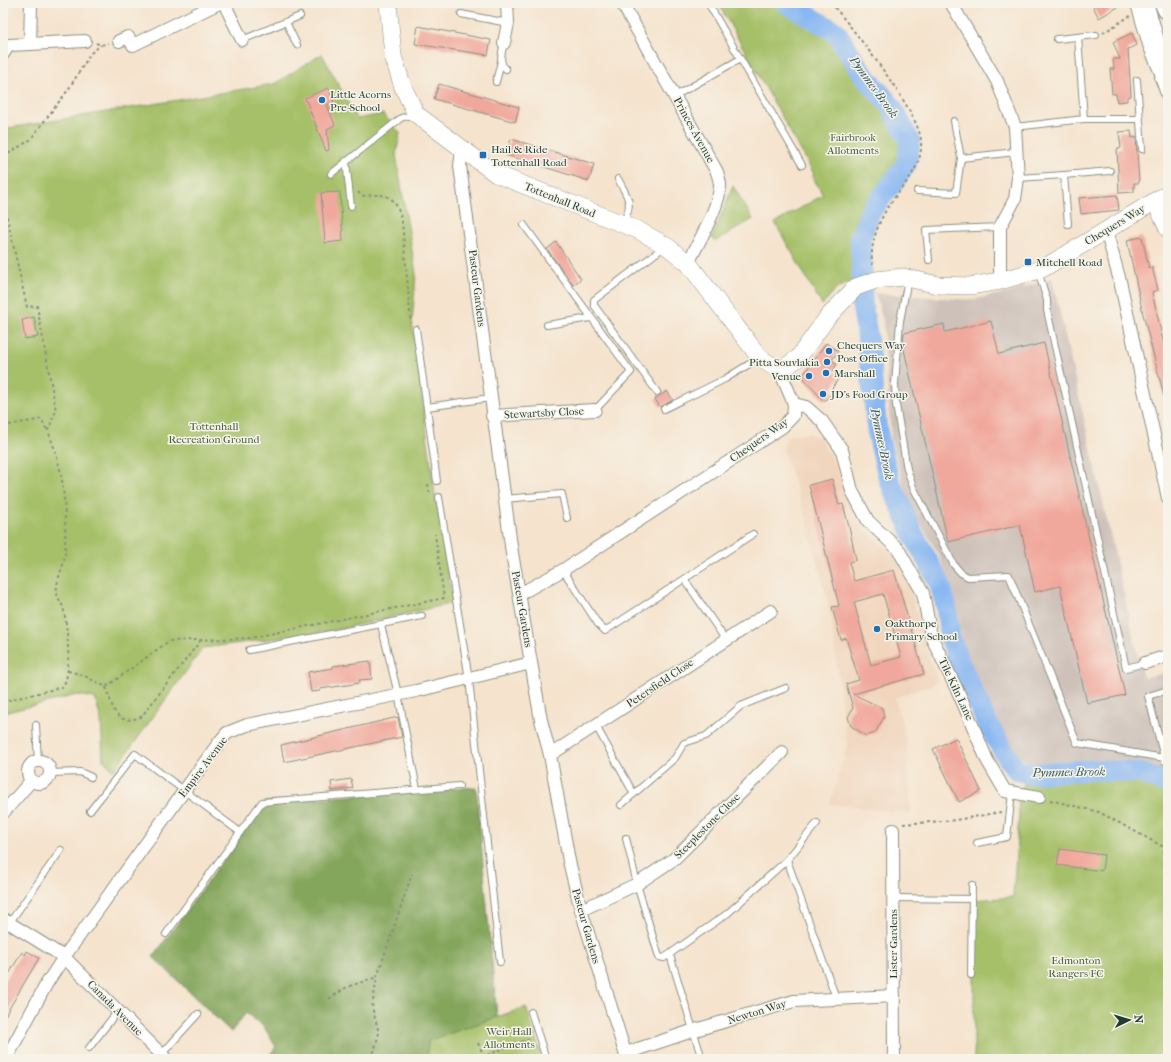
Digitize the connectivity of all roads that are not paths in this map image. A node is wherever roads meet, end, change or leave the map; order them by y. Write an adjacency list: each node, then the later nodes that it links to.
1 (31, 3): 22 (street)
2 (219, 3): 21 (street)
3 (224, 3): 19 (street)
4 (388, 3): 34 (street, Tottenhall Road)
5 (507, 3): 15 (street)
6 (622, 3): 32 (street, Princes Avenue)
7 (708, 3): 26 (lane)
8 (951, 3): 38 (street)
9 (1166, 3): 11 (highway)
10 (1144, 4): 24 (highway); 29 (highway)
11 (1168, 8)
12 (461, 14): 15 (lane)
13 (300, 16): 14 (lane)
14 (286, 22): 19 (lane); 23 (lane)
15 (507, 34): 27 (lane)
16 (1096, 35): 17 (lane)
17 (1078, 37): 18 (lane); 36 (lane)
18 (1057, 39)
19 (242, 40)
20 (85, 41): 22 (street)
21 (119, 41)
22 (30, 44): 25 (street)
23 (297, 45)
24 (1168, 50)
25 (3, 54)
26 (740, 59): 32 (lane); 44 (lane)
27 (501, 61): 28 (lane); 31 (lane)
28 (506, 69)
29 (1162, 75): 33 (lane)
30 (1137, 80): 35 (lane)
31 (496, 82)
32 (675, 96): 61 (street, Princes Avenue)
33 (1168, 105)
34 (416, 114): 40 (street, Tottenhall Road); 43 (lane)
35 (1139, 119): 36 (lane); 39 (lane)
36 (1084, 120): 38 (lane)
37 (954, 121): 42 (lane)
38 (1015, 127): 41 (street)
39 (1142, 149)
40 (462, 150): 53 (street, Tottenhall Road); 71 (street, Pasteur Gardens)
41 (1016, 152): 42 (lane); 48 (street)
42 (961, 158): 50 (lane)
43 (346, 161): 46 (lane); 52 (lane)
44 (802, 165)
45 (1110, 171): 47 (lane)
46 (331, 174)
47 (1064, 175): 48 (lane); 54 (lane)
48 (1018, 178): 56 (street)
49 (618, 179): 53 (lane)
50 (917, 191)
51 (1164, 195): 57 (street); 58 (street, Chequers Way)
52 (351, 206)
53 (623, 224): 59 (street, Tottenhall Road)
54 (1068, 224)
55 (524, 225): 65 (lane)
56 (1000, 226): 60 (lane); 64 (street)
57 (1168, 229)
58 (1106, 230): 62 (street, Chequers Way); 79 (street)
59 (666, 246): 61 (street, Tottenhall Road); 70 (lane)
60 (929, 260)
61 (688, 263): 68 (street, Tottenhall Road)
62 (1038, 270): 64 (street, Chequers Way); 93 (lane)
63 (908, 278): 64 (street, Chequers Way); 69 (street, Chequers Way); 102 (lane)
64 (1000, 281)
65 (590, 318): 66 (lane); 75 (lane)
66 (547, 325)
67 (416, 329): 73 (lane)
68 (760, 358): 69 (street, Tottenhall Road); 74 (lane)
69 (780, 370): 72 (street, Chequers Way)
70 (657, 392)
71 (490, 398): 73 (lane); 76 (street, Pasteur Gardens)
72 (794, 404): 83 (street, Chequers Way); 111 (street, Tile Kiln Lane)
73 (427, 407): 77 (lane)
74 (664, 409)
75 (595, 410): 76 (street, Stewartsby Close)
76 (492, 416): 80 (street, Pasteur Gardens)
77 (437, 480)
78 (439, 497): 94 (lane)
79 (1168, 498)
80 (504, 499): 81 (lane); 85 (street, Pasteur Gardens)
81 (567, 518)
82 (753, 534): 84 (lane)
83 (563, 570): 84 (lane); 85 (street, Chequers Way)
84 (685, 580): 89 (lane)
85 (519, 592): 92 (street, Pasteur Gardens)
86 (771, 611): 89 (street, Petersfield Close)
87 (422, 616): 88 (lane)
88 (380, 625): 90 (lane); 97 (lane)
89 (725, 639): 99 (street, Petersfield Close)
90 (249, 650)
91 (1168, 656): 93 (street)
92 (531, 663): 94 (street, Empire Avenue); 101 (street, Pasteur Gardens)
93 (1145, 663)
94 (469, 679): 97 (street, Empire Avenue); 133 (lane)
95 (786, 688): 112 (lane)
96 (1168, 690): 102 (lane)
97 (398, 694): 109 (street, Empire Avenue); 110 (lane)
98 (36, 724): 103 (lane)
99 (596, 726): 101 (street, Petersfield Close); 112 (lane)
100 (782, 752): 124 (street, Steeplestone Close)
101 (550, 755): 128 (street, Pasteur Gardens)
102 (1164, 758): 104 (lane)
103 (38, 761): 105 (street); 107 (street)
104 (1168, 764)
105 (50, 773): 106 (lane); 107 (street)
106 (91, 777)
107 (31, 781): 116 (street)
108 (459, 786): 110 (lane)
109 (185, 789): 115 (lane); 119 (lane); 132 (street, Empire Avenue)
110 (417, 789): 119 (lane)
111 (1012, 793): 113 (street); 121 (lane)
112 (634, 794): 114 (lane)
113 (1039, 797)
114 (621, 805)
115 (90, 811)
116 (3, 813)
117 (817, 823): 123 (lane)
118 (893, 830): 126 (street, Lister Gardens)
119 (240, 832): 130 (lane)
120 (626, 838): 124 (lane)
121 (977, 843)
122 (61, 850): 129 (lane)
123 (787, 860): 131 (lane); 136 (lane)
124 (637, 884): 128 (street, Steeplestone Close); 131 (lane)
125 (972, 885): 127 (lane)
126 (893, 898): 127 (lane); 135 (street, Lister Gardens)
127 (972, 899): 134 (lane)
128 (581, 910): 142 (street, Pasteur Gardens)
129 (5, 925): 132 (street, Canada Avenue)
130 (166, 934)
131 (670, 955): 140 (lane)
132 (64, 956): 137 (street, Canada Avenue); 144 (street, Empire Avenue)
133 (500, 962)
134 (972, 976)
135 (894, 996): 136 (street, Newton Way); 147 (street, Lister Gardens)
136 (836, 998): 140 (street, Newton Way)
137 (117, 1012): 141 (lane); 143 (street, Canada Avenue)
138 (531, 1012): 145 (lane)
139 (198, 1014): 143 (lane)
140 (692, 1031): 142 (street, Newton Way); 146 (lane)
141 (89, 1048)
142 (626, 1056)
143 (162, 1057)
144 (6, 1059)
145 (546, 1059)
146 (702, 1059)
147 (894, 1059)

